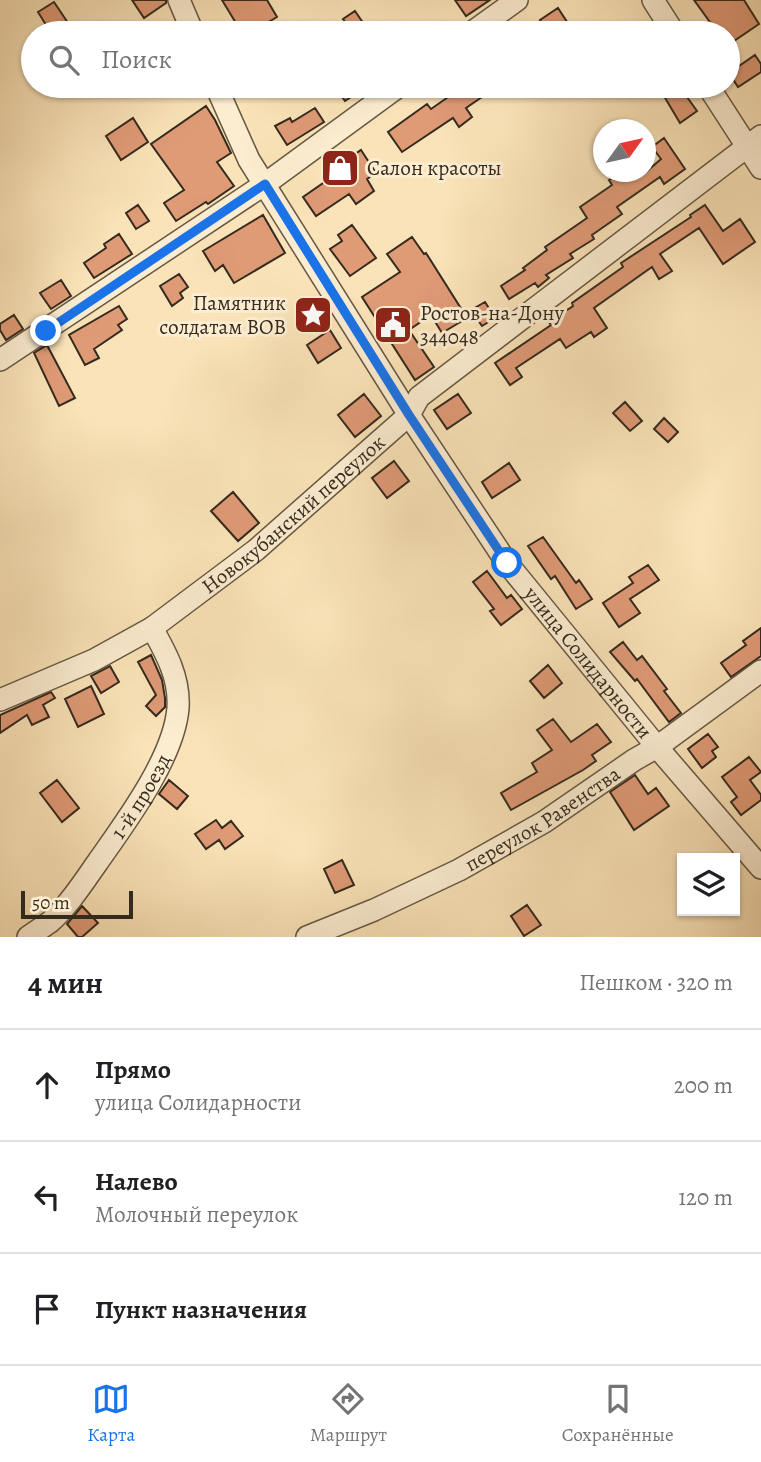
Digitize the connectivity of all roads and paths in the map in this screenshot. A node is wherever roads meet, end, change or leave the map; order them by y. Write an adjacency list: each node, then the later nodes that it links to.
1 (179, 0): 4 (street)
2 (517, 0): 5 (street)
3 (653, 0): 6 (street)
4 (188, 21)
5 (488, 21)
6 (666, 21)
7 (221, 98): 12 (street, улица Солидарности)
8 (383, 98): 12 (street)
9 (718, 98): 10 (street)
10 (754, 141): 11 (street); 14 (street, Новокубанский переулок)
11 (761, 168)
12 (265, 184): 13 (street); 14 (street, улица Солидарности)
13 (0, 360)
14 (409, 415): 15 (street, Новокубанский переулок); 18 (street, улица Солидарности)
15 (152, 628): 17 (street, Новокубанский переулок); 20 (street, 1-й проезд)
16 (761, 671): 18 (street, переулок Равенства)
17 (0, 700)
18 (657, 747): 19 (street, улица Солидарности); 21 (street, переулок Равенства)
19 (761, 868)
20 (28, 937)
21 (307, 937)

